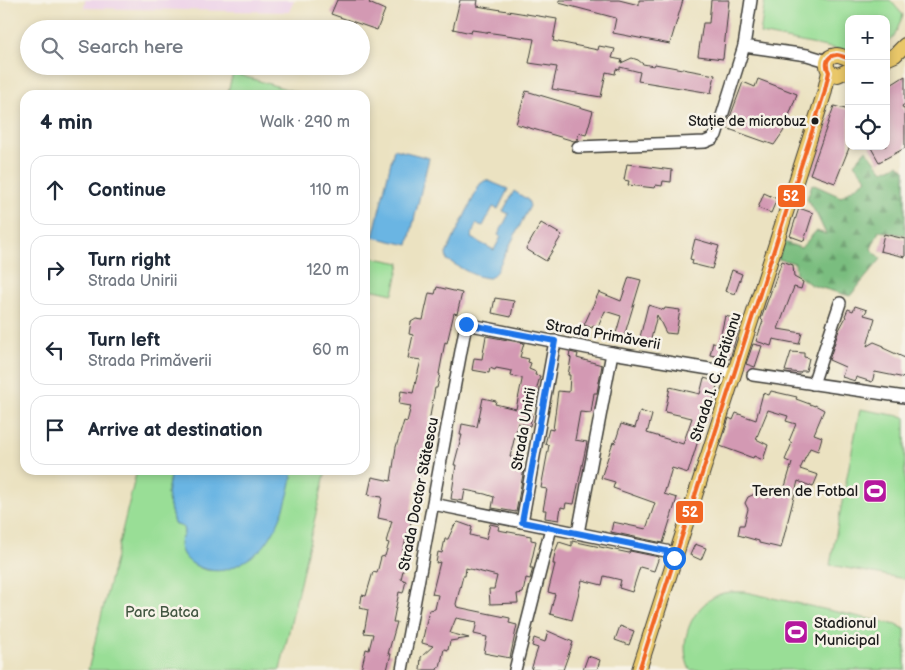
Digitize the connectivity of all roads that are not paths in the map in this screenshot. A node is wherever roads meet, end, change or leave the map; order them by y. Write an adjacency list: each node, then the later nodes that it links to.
1 (751, 0): 3 (street)
2 (905, 45): 4 (main road)
3 (744, 46): 5 (street); 6 (street)
4 (890, 57)
5 (840, 66): 11 (main road, Strada I. C. Brătianu)
6 (578, 147)
7 (840, 303): 13 (street)
8 (466, 324): 9 (street, Strada Primăverii); 15 (street, Strada Doctor Stătescu)
9 (555, 341): 10 (street, Strada Primăverii); 16 (street, Strada Unirii)
10 (612, 353): 11 (street, Strada Primăverii); 18 (street)
11 (734, 373): 19 (main road, Strada I. C. Brătianu)
12 (753, 375): 13 (street)
13 (813, 384): 14 (street)
14 (905, 397)
15 (433, 504): 16 (street); 20 (street, Strada Doctor Stătescu)
16 (522, 522): 17 (street)
17 (551, 528): 18 (street); 21 (street)
18 (578, 533): 19 (street)
19 (676, 553): 22 (main road, Strada I. C. Brătianu)
20 (402, 670)
21 (515, 670)
22 (638, 670)

